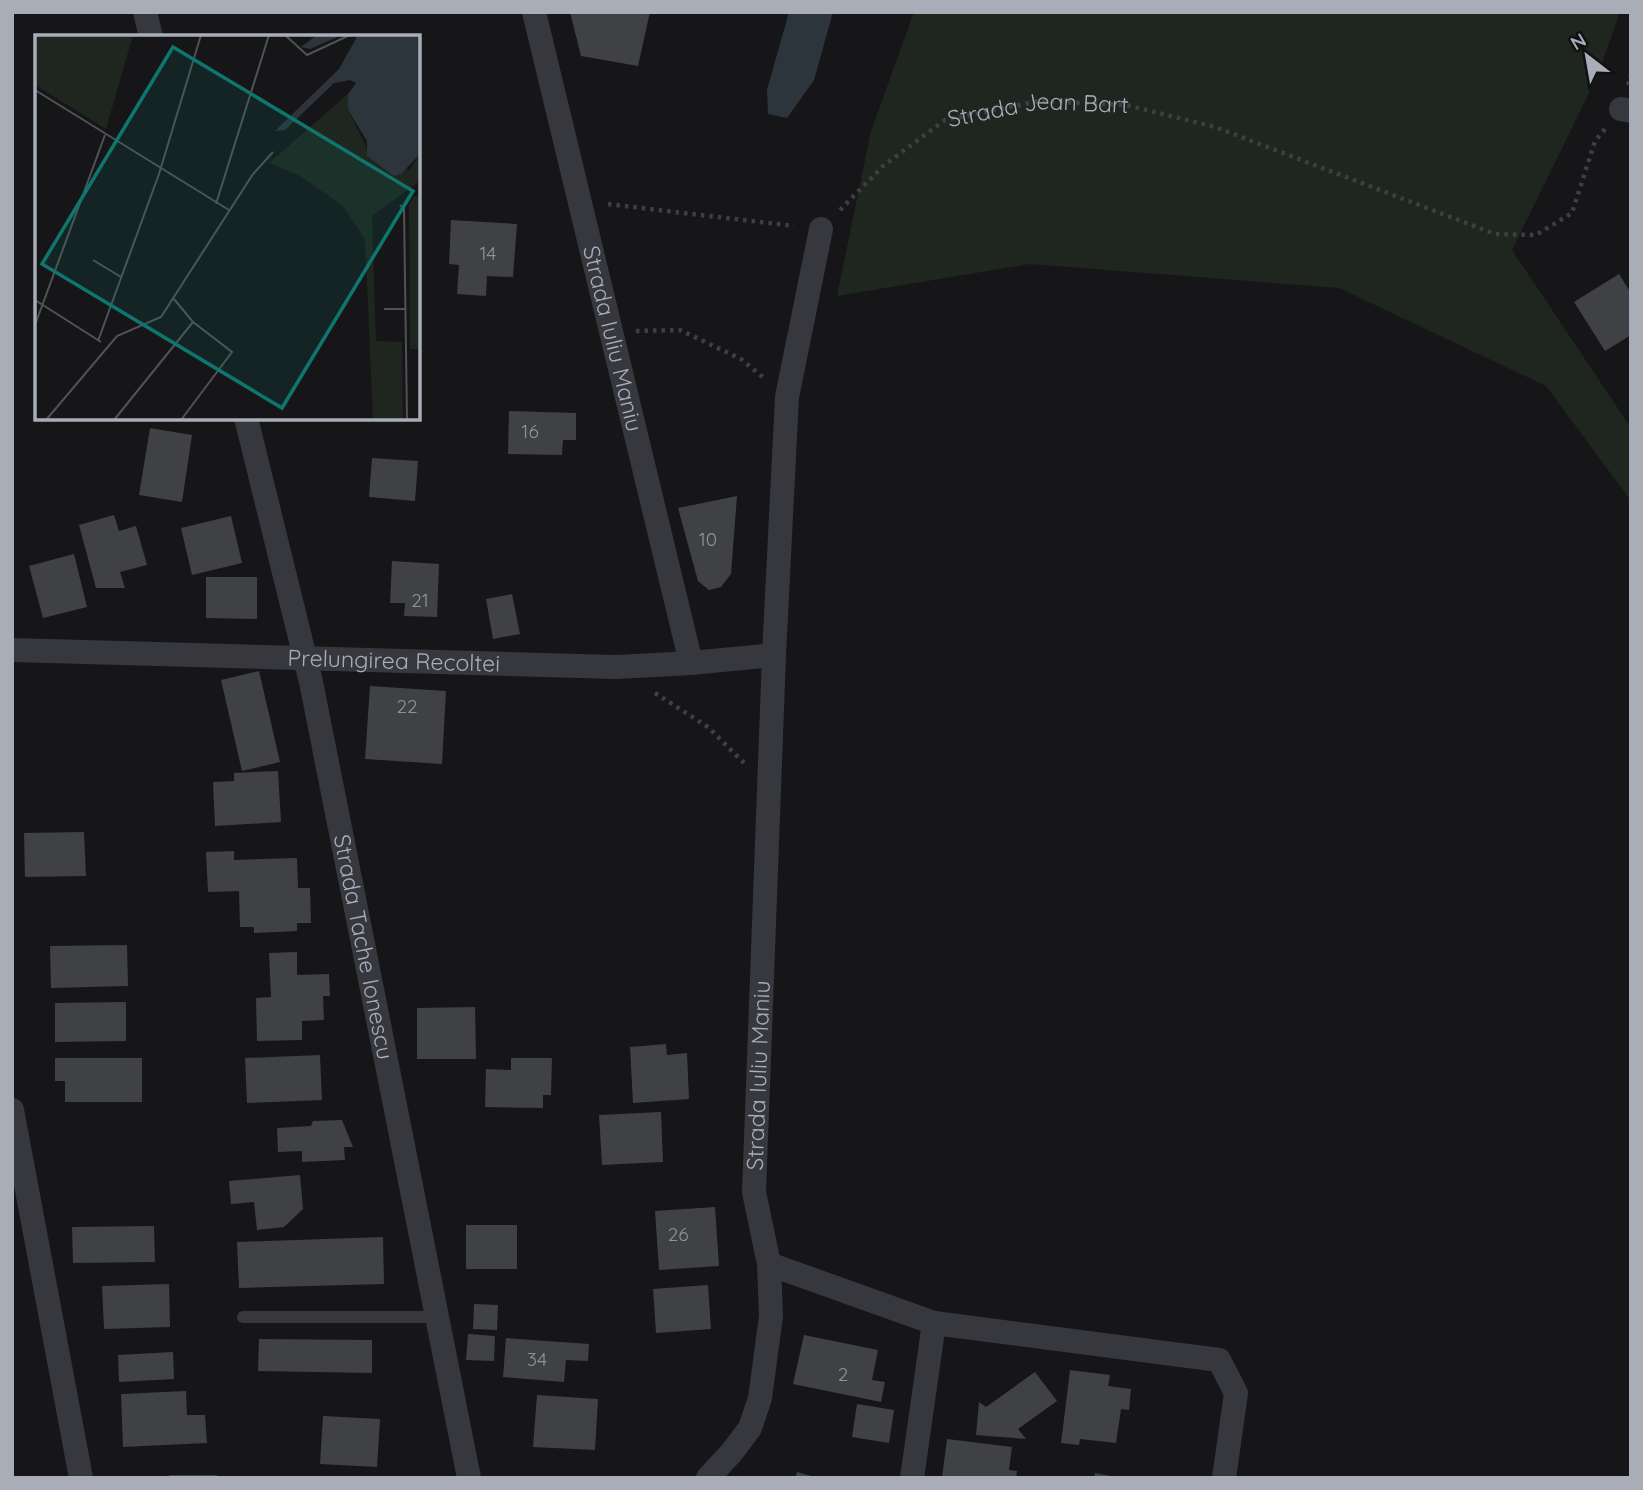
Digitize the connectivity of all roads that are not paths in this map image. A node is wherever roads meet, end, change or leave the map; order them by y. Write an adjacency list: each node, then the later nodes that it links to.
1 (145, 12): 3 (street)
2 (534, 12): 9 (street, Strada Iuliu Maniu)
3 (151, 35)
4 (821, 229): 7 (street)
5 (246, 420): 8 (street, Strada Tache Ionescu)
6 (12, 650): 8 (street, Prelungirea Recoltei)
7 (774, 655): 9 (street, Prelungirea Recoltei); 11 (street, Strada Iuliu Maniu)
8 (305, 658): 9 (street, Prelungirea Recoltei); 13 (street, Strada Tache Ionescu)
9 (691, 663)
10 (12, 1110): 15 (street)
11 (769, 1264): 14 (street); 17 (street, Strada Iuliu Maniu)
12 (243, 1317): 13 (lane)
13 (438, 1317): 16 (street, Strada Tache Ionescu)
14 (934, 1323): 18 (street); 19 (street)
15 (81, 1478)
16 (469, 1478)
17 (708, 1478)
18 (912, 1478)
19 (1224, 1478)

